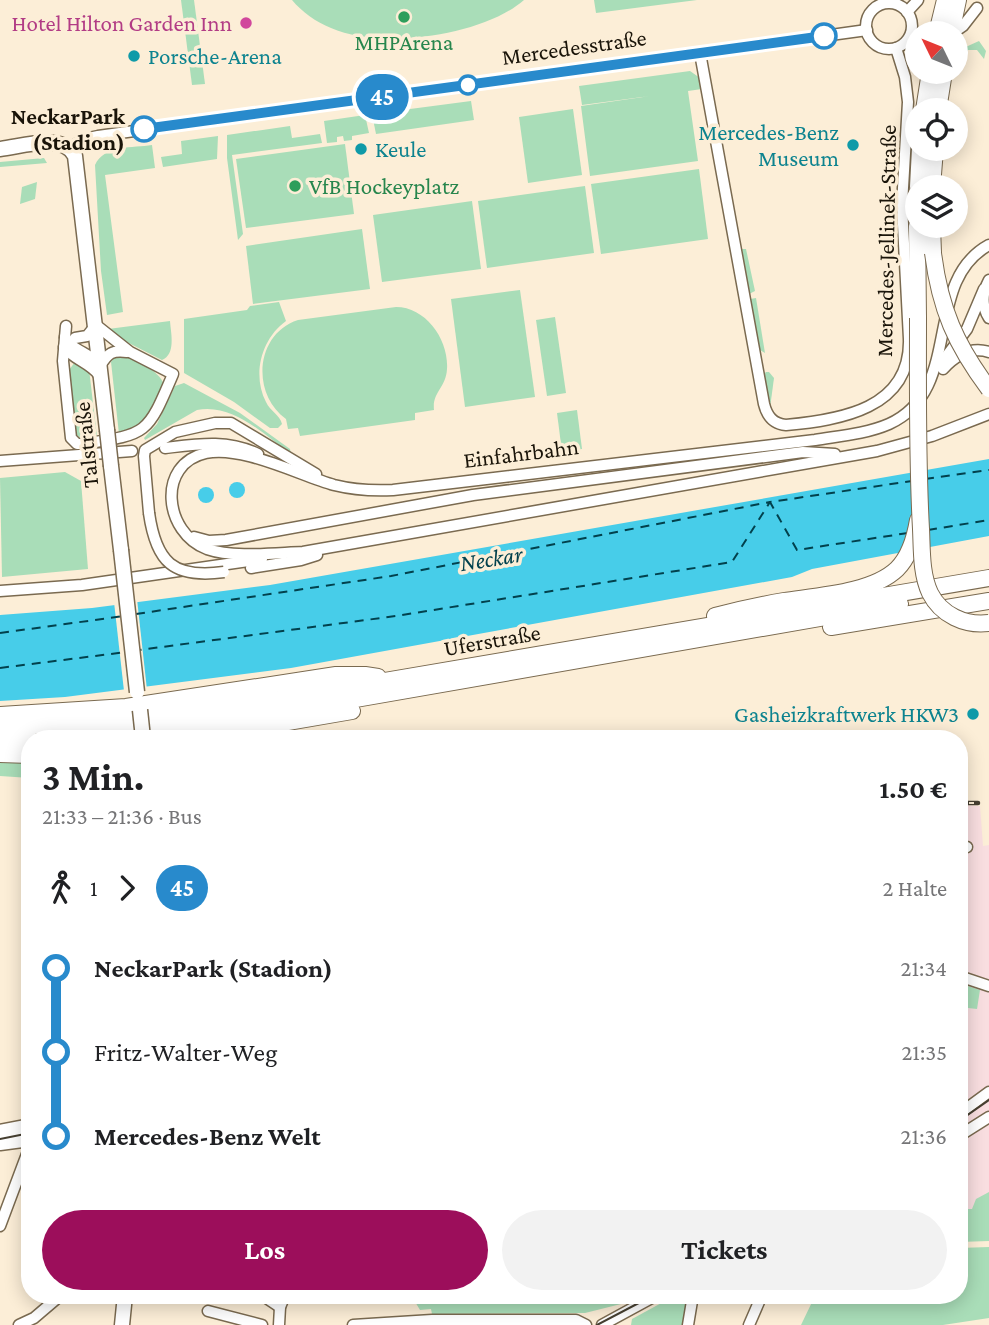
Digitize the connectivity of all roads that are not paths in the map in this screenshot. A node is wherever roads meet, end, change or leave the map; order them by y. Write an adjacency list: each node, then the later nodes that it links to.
1 (918, 0): 5 (street)
2 (945, 0): 7 (highway)
3 (958, 0): 8 (highway)
4 (977, 8): 9 (street)
5 (907, 12): 6 (street); 10 (street)
6 (911, 21)
7 (940, 21)
8 (954, 21)
9 (967, 21)
10 (867, 30): 12 (street); 13 (street, Mercedesstraße)
11 (905, 42): 12 (street)
12 (896, 48): 13 (street, Mercedes-Jellinek-Straße)
13 (700, 53): 14 (street, Mercedesstraße)
14 (70, 148): 15 (main road, Mercedesstraße); 21 (main road, Talstraße)
15 (0, 149)
16 (917, 238): 38 (highway, bridge)
17 (933, 238): 28 (highway, bridge)
18 (989, 245): 27 (street, Einfahrbahn)
19 (987, 285): 20 (street); 27 (street, Einfahrbahn)
20 (989, 318)
21 (96, 325): 22 (street); 23 (street, Talstraße); 26 (main road, Talstraße)
22 (120, 345): 24 (street); 26 (street)
23 (70, 349): 24 (street, Talstraße); 26 (street); 26 (street)
24 (130, 352): 26 (street)
25 (989, 352): 27 (street, Einfahrbahn)
26 (100, 366): 51 (main road, Talstraße, bridge)
27 (928, 386): 37 (street, Einfahrbahn)
28 (989, 389)
29 (989, 406): 31 (street, Einfahrbahn)
30 (989, 414): 31 (street, Einfahrbahn)
31 (969, 423): 34 (street, Einfahrbahn)
32 (165, 448): 36 (street)
33 (132, 451): 35 (street)
34 (852, 455): 39 (street, Einfahrbahn); 40 (street, Einfahrbahn)
35 (0, 461)
36 (283, 467): 37 (street, Einfahrbahn); 39 (street, Einfahrbahn)
37 (333, 485): 40 (street, bridge)
38 (920, 504): 46 (highway, bridge); 48 (highway, bridge)
39 (181, 530): 40 (street, Einfahrbahn)
40 (343, 546)
41 (262, 559): 44 (street)
42 (989, 578): 48 (highway, Uferstraße)
43 (989, 589): 47 (highway, Uferstraße)
44 (0, 591)
45 (989, 601): 47 (highway)
46 (989, 623)
47 (783, 625): 50 (highway, Uferstraße)
48 (648, 637): 49 (highway, Uferstraße)
49 (394, 680): 51 (highway); 53 (highway, Uferstraße)
50 (419, 689): 55 (highway, Uferstraße); 56 (highway)
51 (139, 705): 52 (highway); 54 (main road, Talstraße, bridge)
52 (0, 715)
53 (0, 727)
54 (142, 730)
55 (151, 730)
56 (240, 730)
57 (21, 739): 58 (highway)
58 (0, 740)
59 (0, 754): 60 (highway)
60 (21, 755)
61 (968, 979): 62 (street)
62 (989, 986)
63 (989, 1092): 64 (street)
64 (968, 1107)
65 (989, 1117): 67 (street)
66 (21, 1128): 68 (main road)
67 (968, 1130)
68 (0, 1132)
69 (21, 1140): 70 (main road)
70 (0, 1143)
71 (21, 1170): 72 (street)
72 (0, 1226)
73 (50, 1304): 84 (street)
74 (124, 1304): 85 (main road)
75 (276, 1304): 80 (street)
76 (281, 1304): 80 (street)
77 (644, 1304): 82 (street)
78 (692, 1304): 91 (street)
79 (758, 1304): 92 (street)
80 (280, 1307): 87 (street)
81 (208, 1311): 86 (street)
82 (622, 1320): 90 (street)
83 (431, 1323): 88 (street); 89 (street)
84 (19, 1325)
85 (122, 1325)
86 (262, 1325)
87 (279, 1325)
88 (353, 1325)
89 (586, 1325)
90 (601, 1325)
91 (688, 1325)
92 (749, 1325)

